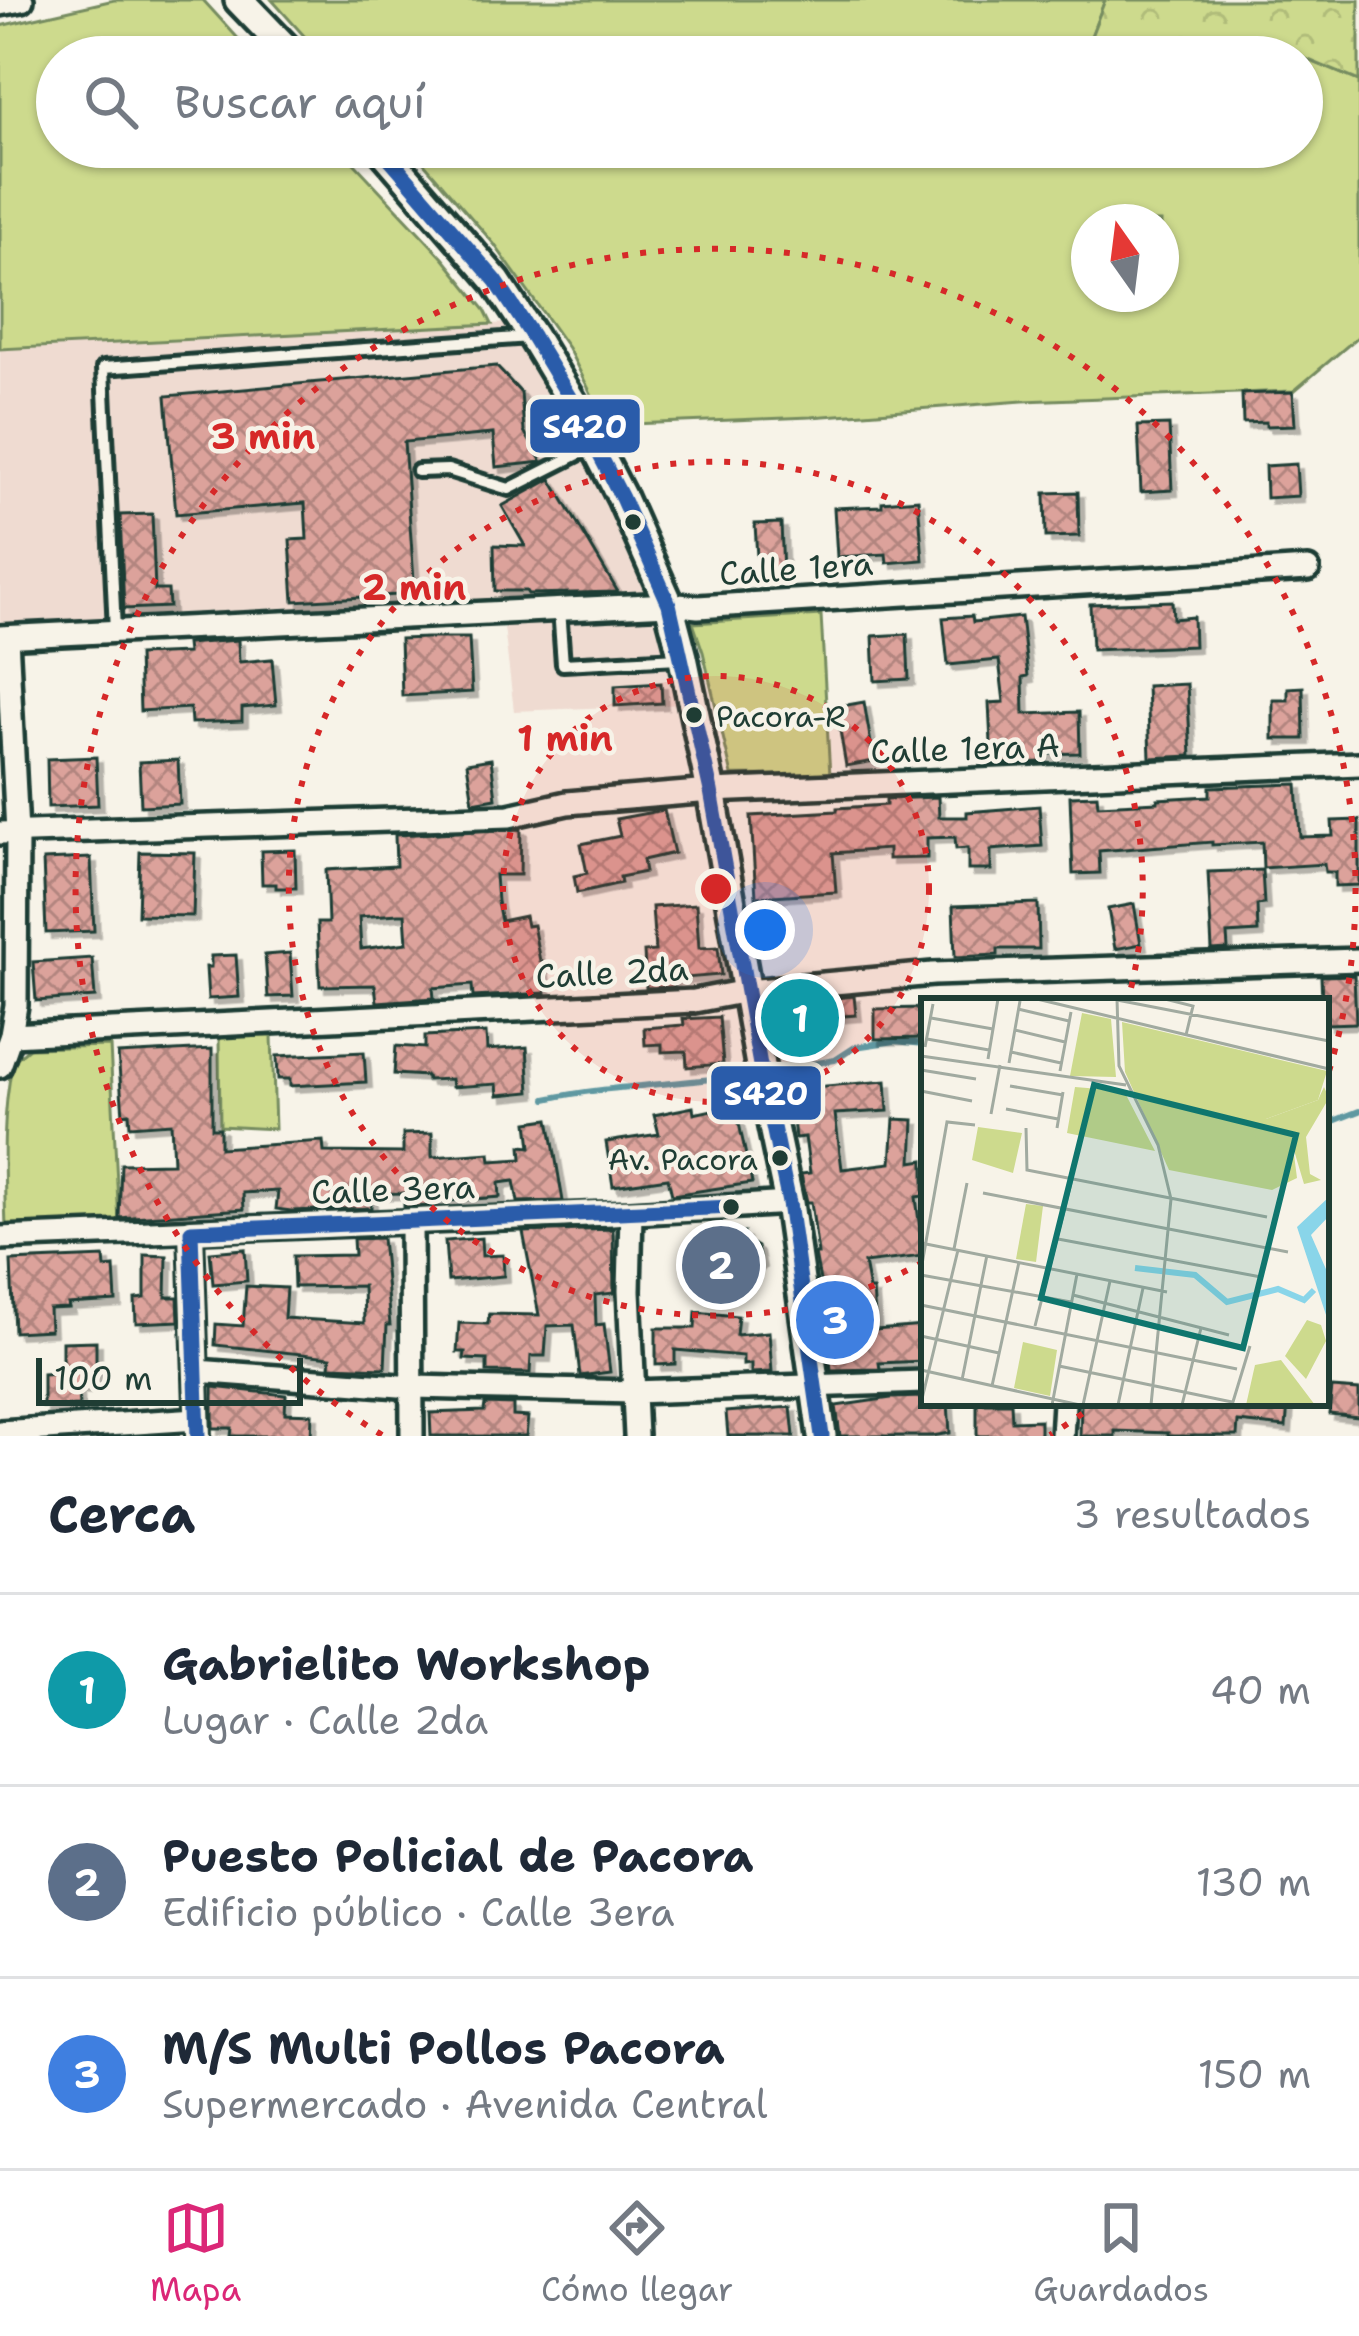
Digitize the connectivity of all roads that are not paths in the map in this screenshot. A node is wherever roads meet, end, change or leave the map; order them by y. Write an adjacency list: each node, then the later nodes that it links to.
1 (22, 0): 3 (street)
2 (239, 1): 4 (street)
3 (0, 4)
4 (273, 36)
5 (398, 168): 6 (street)
6 (533, 337): 7 (street); 12 (lane)
7 (595, 446): 8 (lane); 10 (street)
8 (418, 471)
9 (1308, 569): 10 (street, Calle 1era)
10 (669, 604): 11 (street, Calle 1era); 14 (street)
11 (560, 609): 12 (street, Calle 1era); 14 (lane)
12 (115, 632): 13 (street, Calle 1era)
13 (3, 637): 17 (street)
14 (683, 657): 16 (street)
15 (1359, 764): 16 (street, Calle 1era A)
16 (711, 791): 17 (street, Calle 1era A); 19 (street)
17 (9, 833): 20 (street)
18 (1359, 960): 19 (street, Calle 2da)
19 (747, 991): 20 (street, Calle 2da); 22 (street)
20 (11, 1035): 21 (street)
21 (0, 1066)
22 (789, 1203): 23 (street, Calle 3era); 30 (street)
23 (631, 1214): 24 (street, Calle 3era); 31 (street)
24 (411, 1220): 25 (street, Calle 3era); 29 (street)
25 (191, 1231): 26 (street, Calle 3era); 27 (street)
26 (0, 1238)
27 (196, 1370): 29 (street); 33 (street)
28 (921, 1382): 30 (street)
29 (413, 1387): 31 (street); 35 (street)
30 (815, 1387): 31 (street); 37 (street)
31 (634, 1392): 36 (street)
32 (1064, 1406): 38 (street)
33 (198, 1427): 34 (street)
34 (0, 1432)
35 (412, 1436)
36 (636, 1436)
37 (822, 1436)
38 (1062, 1436)

